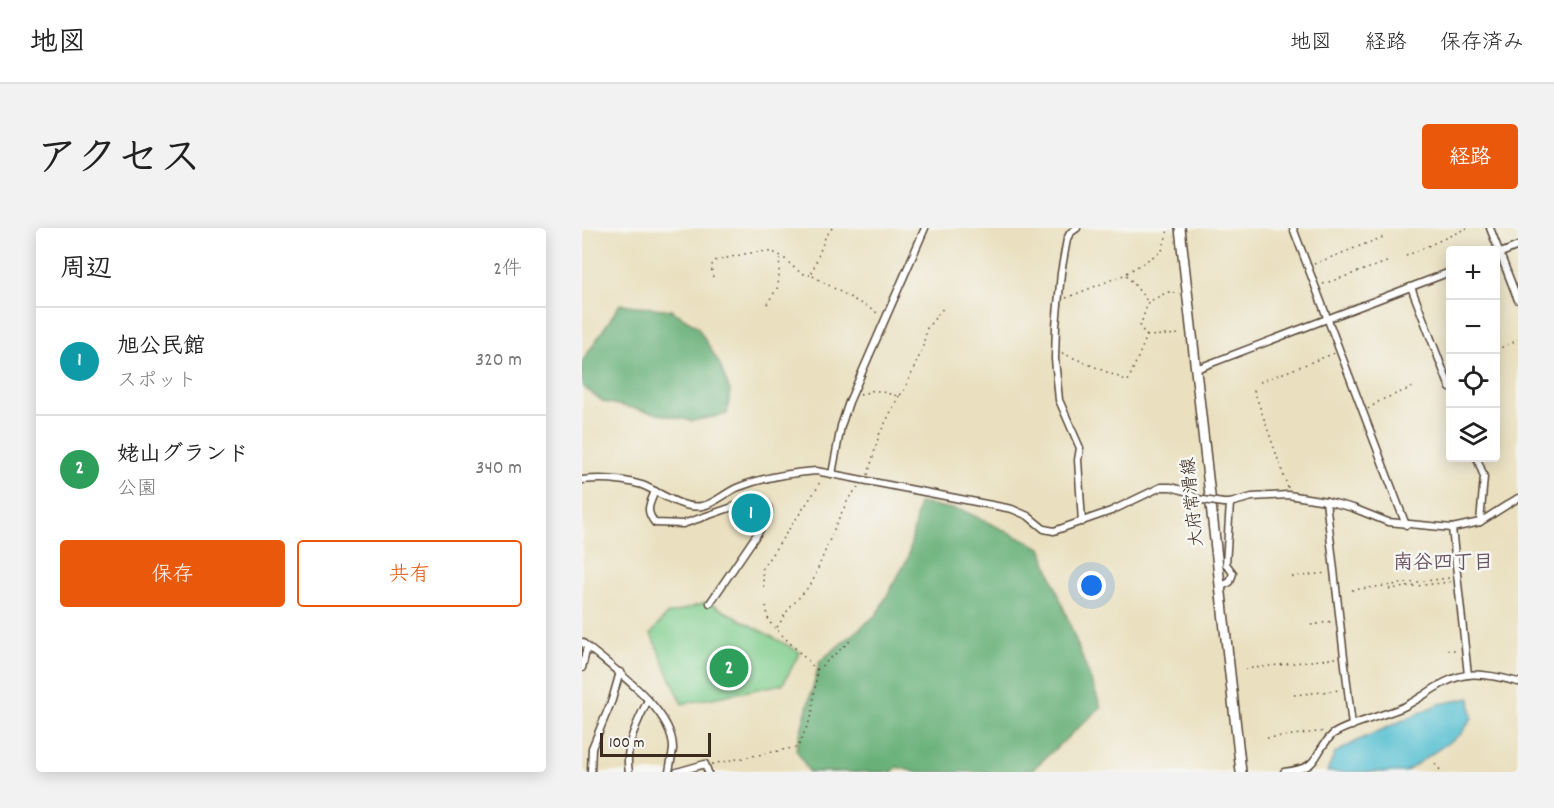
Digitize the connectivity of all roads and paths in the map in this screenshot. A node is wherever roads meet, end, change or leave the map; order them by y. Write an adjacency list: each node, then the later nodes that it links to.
1 (832, 228): 20 (path)
2 (925, 228): 30 (street)
3 (1077, 228): 25 (street)
4 (1180, 228): 9 (main road, 大府常滑線)
5 (1293, 228): 17 (street)
6 (1467, 228): 14 (path)
7 (1490, 228): 10 (street)
8 (1383, 237): 17 (path)
9 (1182, 244): 18 (path); 24 (main road, 大府常滑線)
10 (1495, 246)
11 (1518, 246): 12 (street)
12 (1500, 253)
13 (780, 256): 20 (path); 21 (path); 28 (path)
14 (1406, 256)
15 (1390, 261): 22 (path)
16 (1500, 261): 26 (street)
17 (1308, 266): 22 (street)
18 (1126, 274): 25 (path); 27 (path)
19 (1446, 274): 23 (street)
20 (811, 275): 30 (path)
21 (713, 277)
22 (1316, 287): 31 (street)
23 (1411, 287): 31 (street); 39 (street)
24 (1188, 295): 27 (path); 38 (main road, 大府常滑線)
25 (1058, 299): 36 (street)
26 (1518, 300)
27 (1148, 303): 33 (path)
28 (767, 304)
29 (944, 307): 44 (path)
30 (885, 318): 43 (street)
31 (1328, 318): 37 (street); 38 (street)
32 (1182, 334): 33 (path)
33 (1147, 336): 36 (path)
34 (1518, 340): 35 (path)
35 (1500, 348)
36 (1055, 351): 56 (street)
37 (1341, 351): 40 (path); 45 (street)
38 (1196, 369): 64 (main road, 大府常滑線)
39 (1446, 378)
40 (1260, 382)
41 (1416, 386): 45 (path)
42 (1254, 390): 52 (path)
43 (851, 395): 44 (path); 48 (street)
44 (899, 396): 49 (path)
45 (1364, 411): 58 (street)
46 (1478, 462): 57 (street)
47 (821, 472): 48 (street); 51 (street); 63 (path)
48 (832, 474): 49 (street)
49 (865, 479): 56 (street); 71 (path)
50 (582, 480): 51 (street)
51 (655, 491): 67 (street)
52 (1288, 495): 53 (street); 55 (street)
53 (1326, 501): 58 (street); 60 (street)
54 (1516, 502): 57 (street)
55 (1226, 503): 56 (street, bridge); 64 (street)
56 (1082, 522)
57 (1480, 522): 59 (street)
58 (1406, 525): 59 (street)
59 (1452, 528): 62 (street)
60 (1334, 572): 61 (path); 69 (street)
61 (1293, 577)
62 (1457, 579): 65 (path); 66 (path); 79 (street)
63 (764, 587)
64 (1220, 587): 93 (main road, 大府常滑線)
65 (1389, 589)
66 (1352, 590)
67 (710, 603)
68 (766, 606): 71 (path)
69 (1340, 621): 70 (path); 74 (street)
70 (1311, 625)
71 (776, 629): 77 (path)
72 (850, 641): 77 (path)
73 (585, 645): 75 (street); 78 (street)
74 (1344, 657): 76 (path); 81 (street)
75 (582, 668)
76 (1245, 669)
77 (818, 670): 88 (path)
78 (620, 672): 83 (street); 89 (street)
79 (1468, 675): 80 (street); 84 (street)
80 (1518, 682)
81 (1348, 689): 82 (path); 84 (street)
82 (1294, 695)
83 (648, 700): 90 (street); 91 (street)
84 (1352, 726): 85 (street)
85 (1333, 734): 86 (path); 94 (street)
86 (1267, 738)
87 (1435, 764): 95 (path)
88 (707, 769): 92 (street)
89 (591, 772)
90 (629, 772)
91 (669, 772)
92 (676, 772)
93 (1241, 772)
94 (1284, 772)
95 (1442, 772)

